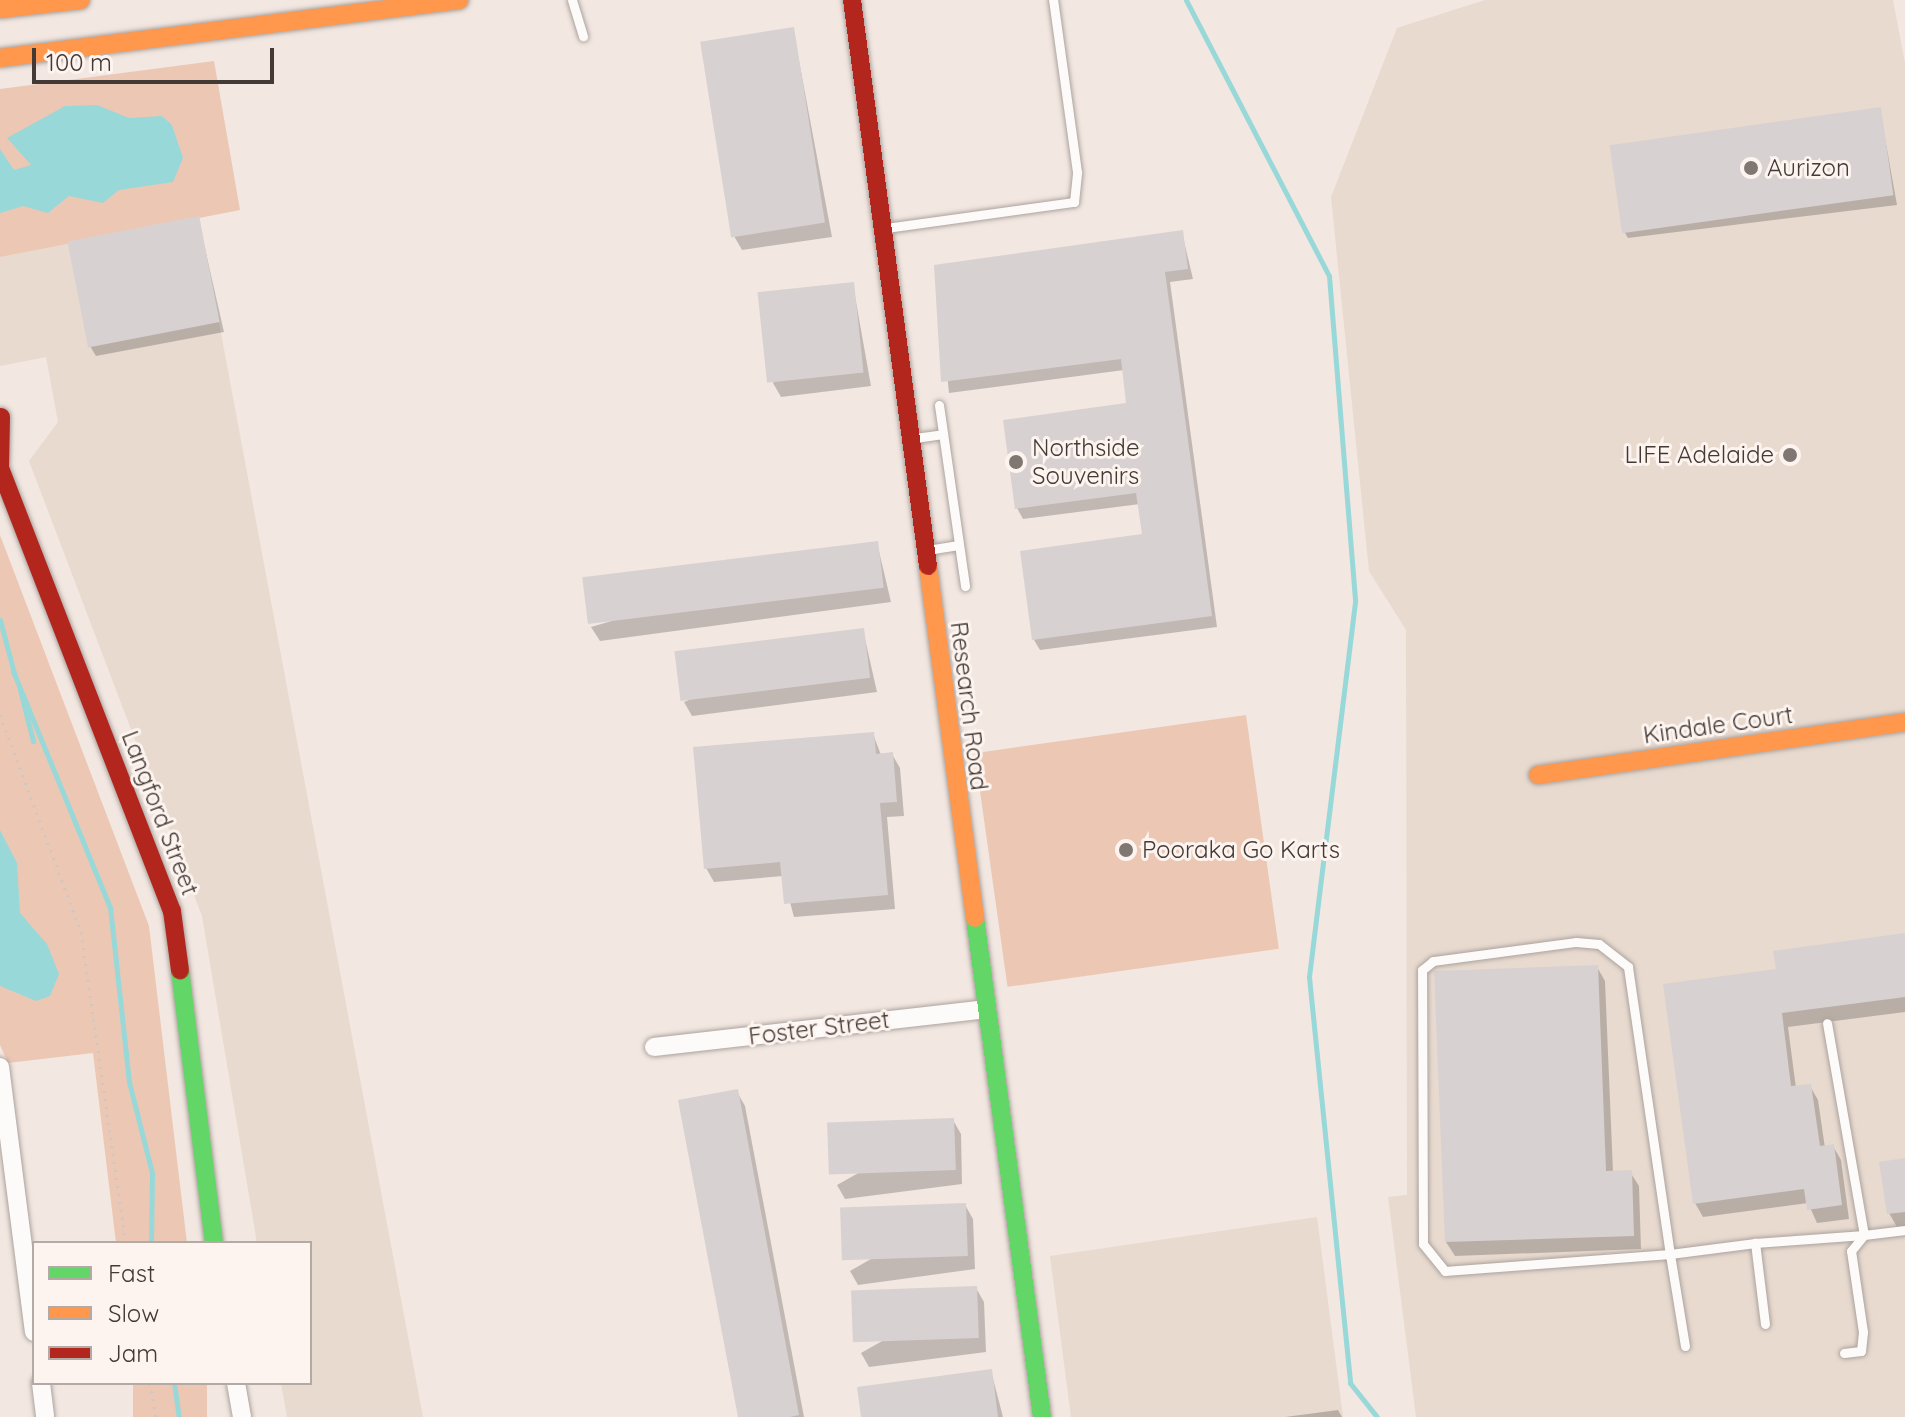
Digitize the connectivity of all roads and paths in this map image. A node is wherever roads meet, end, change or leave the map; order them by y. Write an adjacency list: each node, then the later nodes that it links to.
1 (81, 0): 6 (main road)
2 (459, 0): 8 (main road)
3 (572, 0): 7 (lane)
4 (852, 0): 9 (main road, Research Road)
5 (1053, 0): 9 (lane)
6 (0, 9)
7 (583, 36)
8 (0, 58)
9 (883, 229): 13 (main road, Research Road)
10 (939, 405): 12 (lane)
11 (1, 417): 29 (main road, Langford Street)
12 (943, 434): 13 (lane); 14 (lane)
13 (910, 439): 15 (main road, Research Road)
14 (959, 545): 15 (lane); 16 (lane)
15 (925, 550): 20 (main road, Research Road)
16 (965, 586)
17 (0, 715): 28 (path)
18 (1905, 722): 19 (main road, Kindale Court)
19 (1538, 775)
20 (985, 1009): 22 (street, Foster Street); 42 (main road, Research Road)
21 (1827, 1023): 27 (lane)
22 (654, 1047)
23 (0, 1067): 24 (street)
24 (19, 1220): 25 (street); 32 (street)
25 (0, 1222)
26 (1905, 1230): 27 (lane)
27 (1864, 1235): 30 (lane); 35 (lane)
28 (126, 1241)
29 (214, 1241)
30 (1755, 1243): 31 (lane); 33 (lane)
31 (1670, 1254): 31 (lane); 34 (lane)
32 (32, 1317)
33 (1765, 1324)
34 (1685, 1346)
35 (1844, 1353)
36 (41, 1385): 39 (street)
37 (150, 1385): 40 (path)
38 (236, 1385): 41 (street)
39 (45, 1417)
40 (156, 1417)
41 (242, 1417)
42 (1042, 1417)

